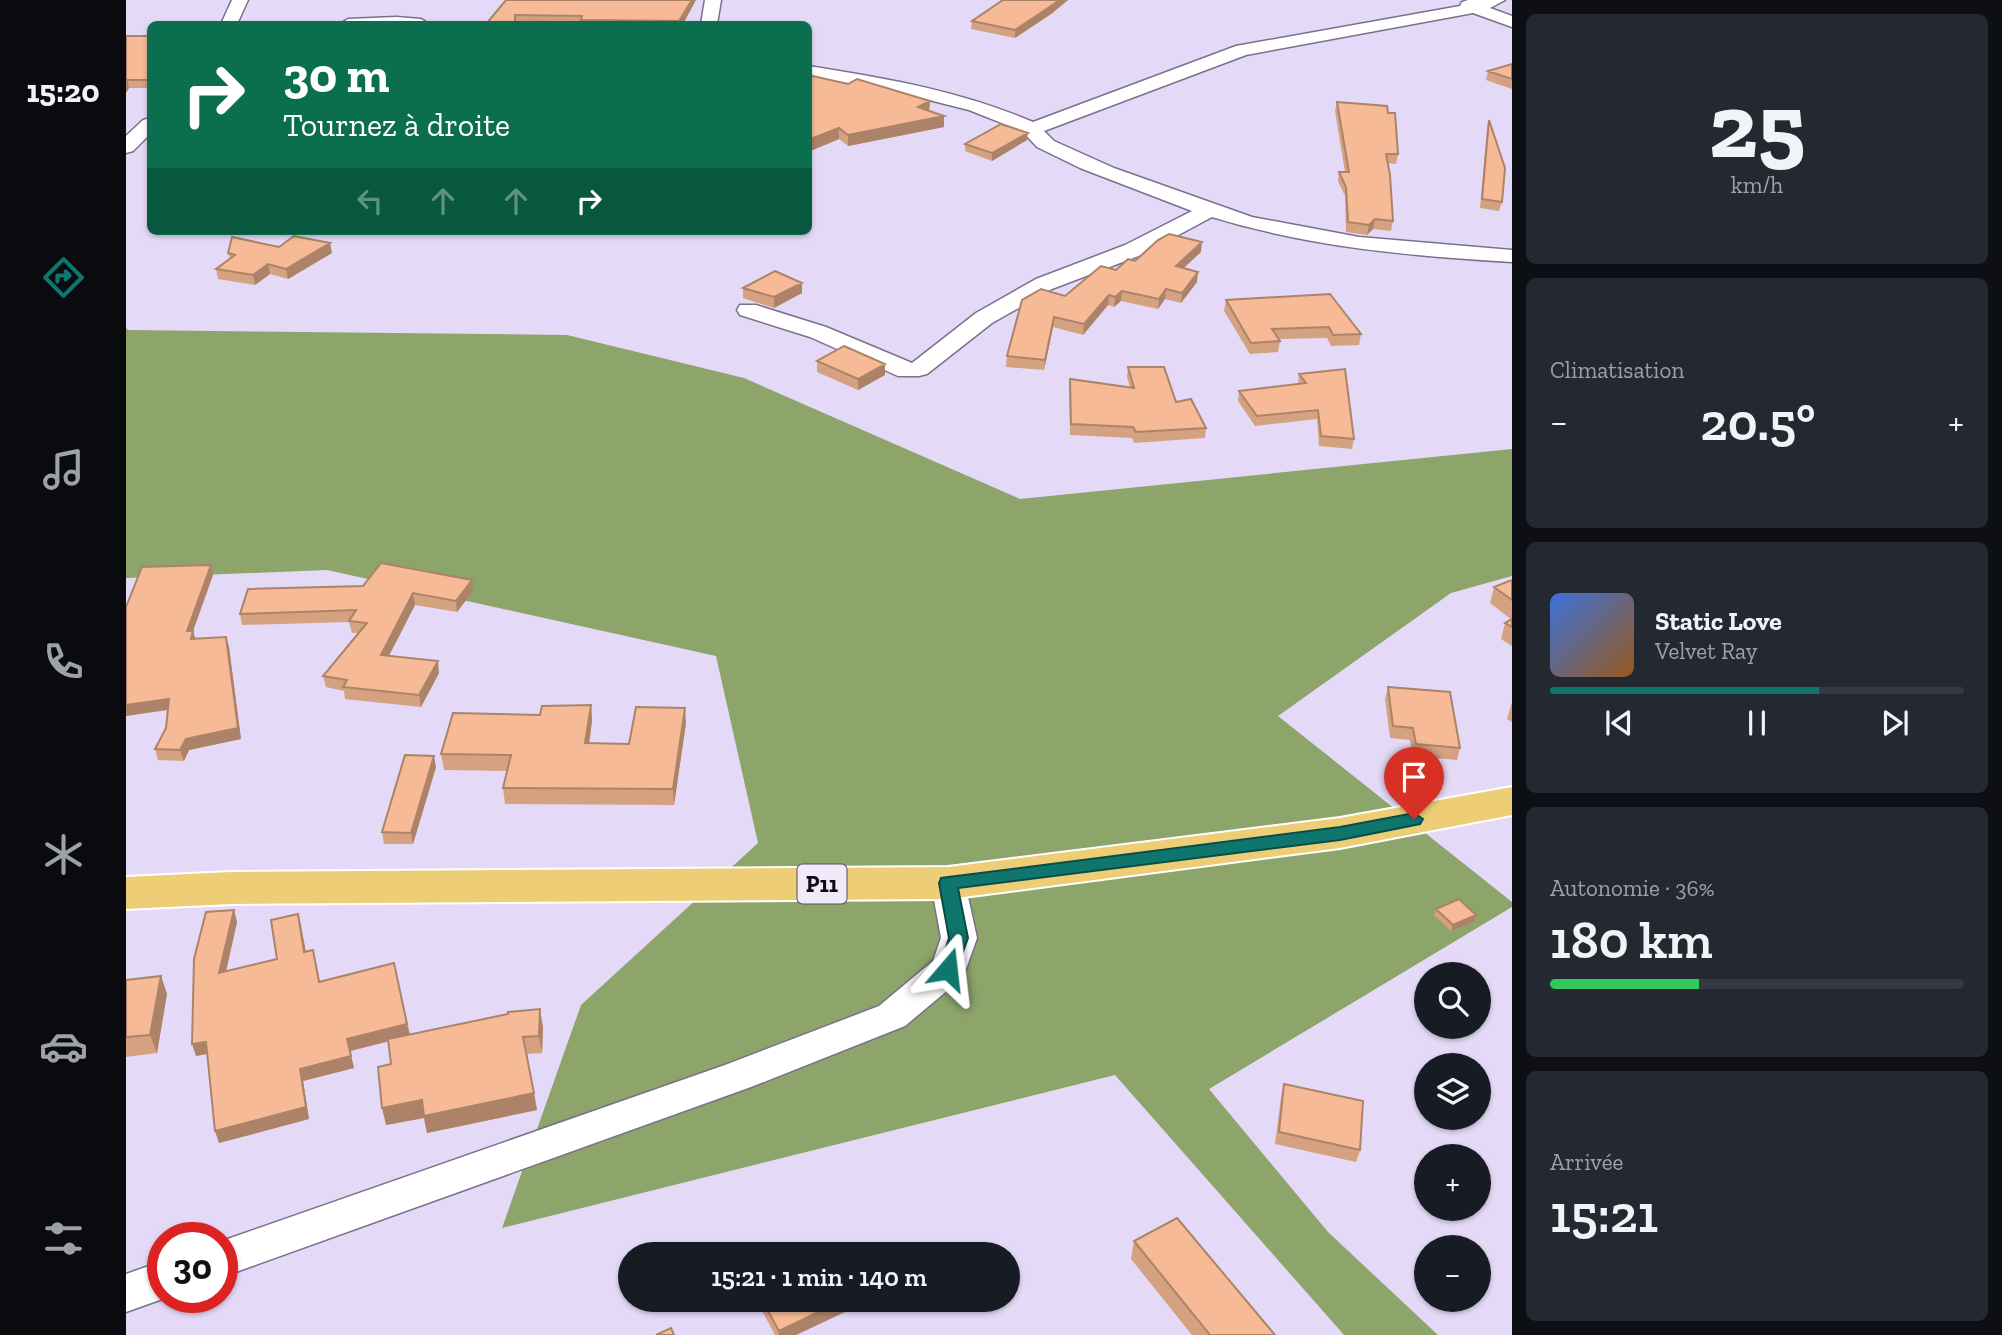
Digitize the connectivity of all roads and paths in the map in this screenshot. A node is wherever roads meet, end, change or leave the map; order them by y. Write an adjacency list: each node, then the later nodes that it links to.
1 (240, 0): 6 (street)
2 (713, 0): 7 (street)
3 (1455, 0): 5 (street)
4 (1497, 0): 5 (street)
5 (1476, 7): 8 (street); 11 (street)
6 (230, 21)
7 (710, 21)
8 (1512, 22)
9 (812, 72): 11 (street)
10 (147, 127): 12 (street)
11 (1032, 129): 13 (street)
12 (126, 147)
13 (1210, 210): 14 (street); 15 (street)
14 (1512, 256)
15 (748, 310)
16 (1512, 801): 17 (main road, P11)
17 (948, 883): 18 (main road, P11); 19 (street)
18 (126, 893)
19 (238, 1253)
20 (147, 1286): 21 (street)
21 (126, 1293)

